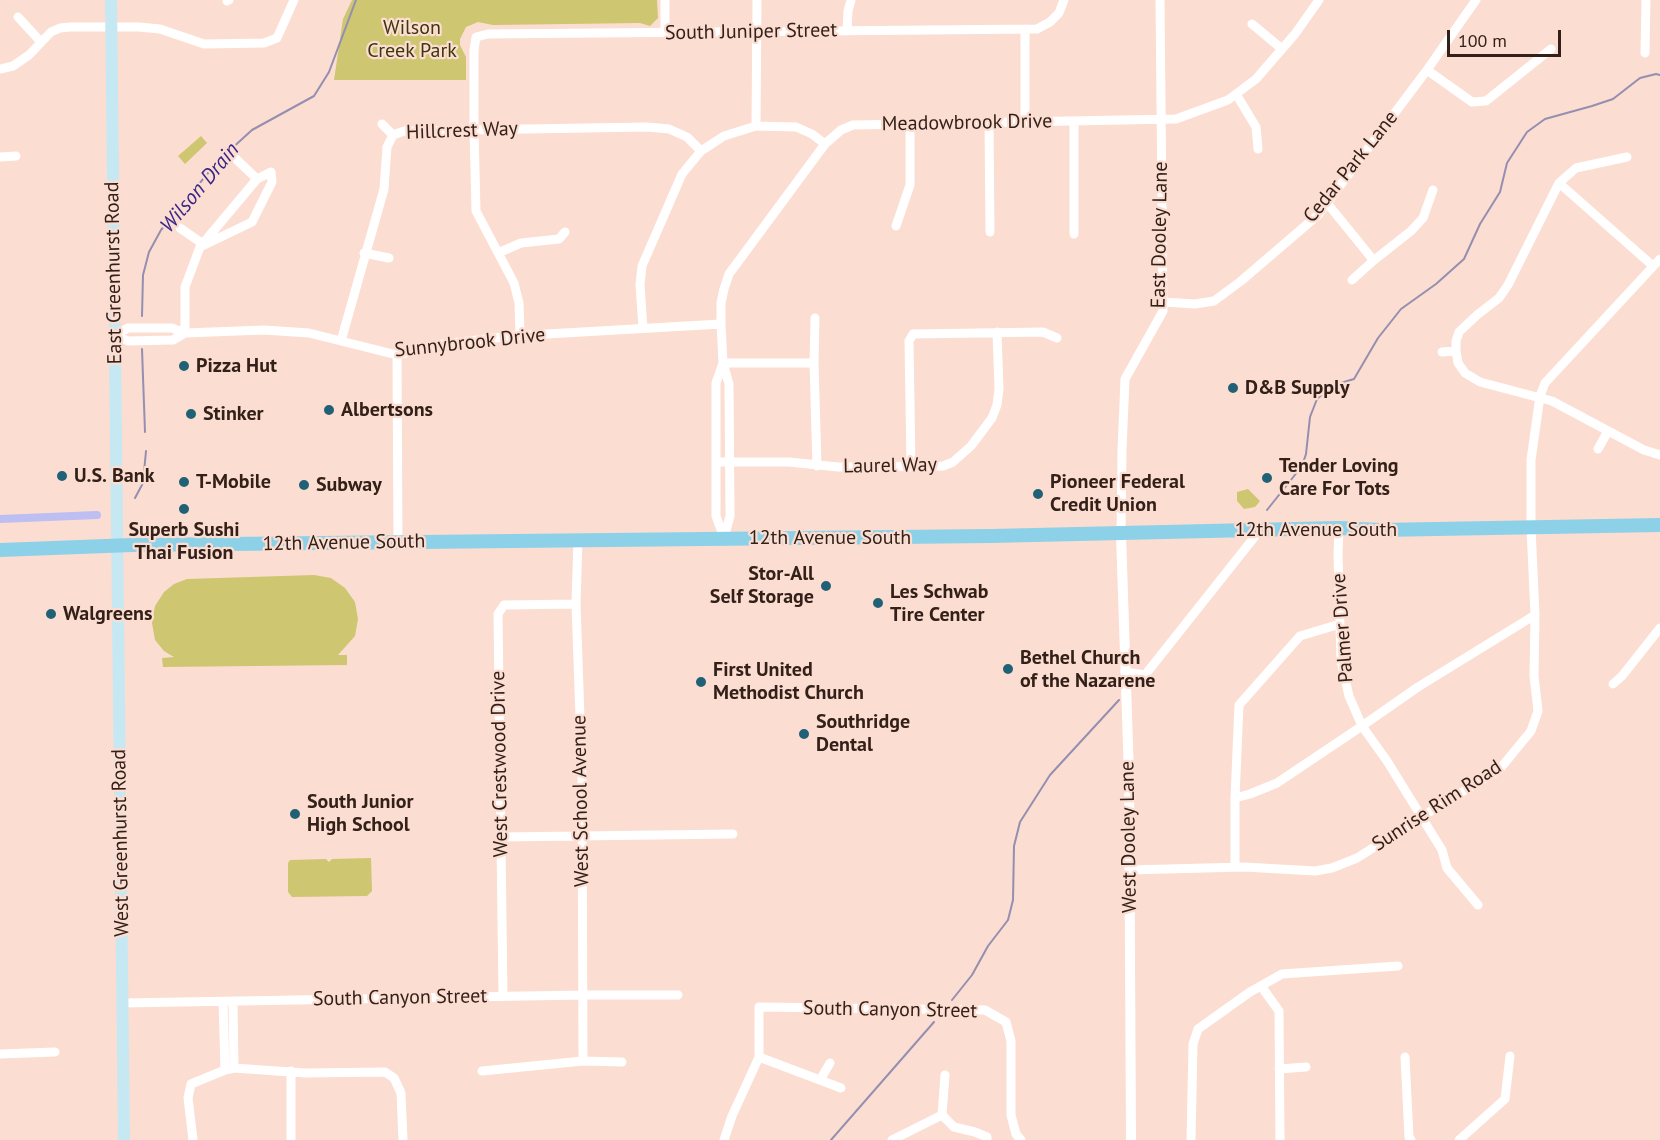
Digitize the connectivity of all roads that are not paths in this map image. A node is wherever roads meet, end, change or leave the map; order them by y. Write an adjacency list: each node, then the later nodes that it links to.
1 (111, 0): 13 (main road, East Greenhurst Road)
2 (294, 0): 13 (street)
3 (665, 0): 17 (street)
4 (757, 0): 16 (street)
5 (851, 0): 15 (street)
6 (1064, 0): 14 (street, South Juniper Street)
7 (1160, 0): 25 (street, East Dooley Lane)
8 (1319, 0): 19 (street, Meadowbrook Drive)
9 (1476, 0): 23 (street, Cedar Park Lane)
10 (1646, 0): 21 (street)
11 (18, 17): 18 (street)
12 (1252, 24): 19 (street)
13 (111, 27): 18 (street); 63 (main road, East Greenhurst Road)
14 (1025, 29): 15 (street, South Juniper Street); 27 (street)
15 (848, 31): 16 (street, South Juniper Street)
16 (756, 32): 17 (street, South Juniper Street); 31 (street)
17 (665, 33): 32 (street, South Juniper Street)
18 (41, 42): 22 (street)
19 (1282, 49): 24 (street, Meadowbrook Drive)
20 (1551, 49): 23 (street)
21 (1645, 53)
22 (0, 69)
23 (1427, 70): 44 (street, Cedar Park Lane)
24 (1236, 94): 25 (street, Meadowbrook Drive); 35 (street)
25 (1162, 120): 28 (street, Meadowbrook Drive); 57 (street, East Dooley Lane)
26 (989, 122): 27 (street, Meadowbrook Drive); 29 (street, Meadowbrook Drive); 48 (street)
27 (1025, 122): 28 (street, Meadowbrook Drive)
28 (1074, 122): 49 (street)
29 (910, 123): 34 (street, Meadowbrook Drive); 45 (street)
30 (381, 124): 33 (street)
31 (756, 126): 34 (street); 36 (street)
32 (474, 129): 33 (street, Hillcrest Way); 36 (street, Hillcrest Way); 52 (street)
33 (393, 135): 51 (street, Hillcrest Way)
34 (825, 144): 59 (street, Meadowbrook Drive)
35 (1258, 148)
36 (701, 151): 60 (street)
37 (16, 156): 38 (street)
38 (0, 157)
39 (1627, 157): 42 (street)
40 (235, 158): 41 (street)
41 (257, 179): 50 (street); 50 (street)
42 (1559, 183): 55 (street); 67 (street)
43 (1433, 190): 54 (street)
44 (1327, 202): 54 (street); 57 (street, Cedar Park Lane)
45 (896, 226)
46 (180, 228): 50 (street)
47 (565, 232): 52 (street)
48 (990, 232)
49 (1074, 234)
50 (202, 246): 62 (street)
51 (364, 253): 53 (street); 66 (street, Hillcrest Way)
52 (498, 253): 64 (street)
53 (389, 258)
54 (1372, 261): 56 (street)
55 (1657, 262): 72 (street)
56 (1352, 280)
57 (1163, 302): 84 (street, East Dooley Lane)
58 (815, 318): 71 (street)
59 (721, 324): 60 (street, Sunnybrook Drive); 70 (street, Meadowbrook Drive)
60 (643, 328): 64 (street, Sunnybrook Drive)
61 (997, 332): 65 (street); 79 (street, Laurel Way); 79 (street)
62 (185, 333): 63 (street, Sunnybrook Drive); 66 (street, Sunnybrook Drive)
63 (115, 335): 88 (main road, East Greenhurst Road)
64 (520, 335): 69 (street, Sunnybrook Drive)
65 (1057, 338)
66 (340, 341): 69 (street, Sunnybrook Drive)
67 (1456, 351): 68 (street); 72 (street)
68 (1442, 352)
69 (398, 355): 87 (street)
70 (723, 363): 71 (street); 76 (street, Meadowbrook Drive); 77 (street, Meadowbrook Drive)
71 (814, 363): 78 (street)
72 (1540, 396): 73 (street); 82 (street, Sunrise Rim Road)
73 (1608, 431): 74 (street); 75 (street)
74 (1598, 449)
75 (1660, 455)
76 (717, 462): 77 (street, Laurel Way); 85 (street, Meadowbrook Drive)
77 (729, 462): 78 (street, Laurel Way); 85 (street, Meadowbrook Drive)
78 (817, 466): 79 (street, Laurel Way)
79 (911, 467)
80 (1660, 525): 82 (main road, 12th Avenue South)
81 (1339, 528): 82 (main road, 12th Avenue South); 83 (main road, 12th Avenue South); 92 (street, Palmer Drive)
82 (1531, 528): 91 (street, Sunrise Rim Road)
83 (1260, 530): 84 (main road, 12th Avenue South); 94 (street)
84 (1121, 534): 85 (main road, 12th Avenue South); 94 (street, West Dooley Lane)
85 (724, 538): 86 (main road, 12th Avenue South)
86 (578, 540): 87 (main road, 12th Avenue South); 90 (street, West School Avenue)
87 (398, 542): 88 (main road, 12th Avenue South)
88 (117, 546): 89 (main road, 12th Avenue South); 111 (main road, West Greenhurst Road)
89 (0, 550)
90 (576, 604): 100 (street, West School Avenue); 101 (street, West Crestwood Drive)
91 (1535, 615): 96 (street); 98 (street, Sunrise Rim Road)
92 (1340, 624): 96 (street, Palmer Drive); 97 (street)
93 (1660, 628): 95 (street)
94 (1125, 672): 103 (street, West Dooley Lane)
95 (1613, 684)
96 (1362, 726): 97 (street); 98 (street, Palmer Drive)
97 (1235, 798): 102 (street)
98 (1420, 817): 102 (street, Sunrise Rim Road); 104 (street, Palmer Drive)
99 (733, 834): 100 (street)
100 (582, 836): 101 (street); 107 (street, West School Avenue)
101 (501, 837): 109 (street, West Crestwood Drive)
102 (1235, 867): 103 (street, Sunrise Rim Road)
103 (1129, 870): 137 (street, West Dooley Lane)
104 (1478, 905)
105 (1398, 966): 106 (street)
106 (1261, 986): 122 (street); 138 (street)
107 (582, 995): 108 (street, South Canyon Street); 109 (street, South Canyon Street); 117 (street, West School Avenue)
108 (678, 995)
109 (503, 996): 110 (street, South Canyon Street)
110 (228, 1002): 111 (street, South Canyon Street); 121 (street)
111 (123, 1004): 129 (main road, West Greenhurst Road)
112 (55, 1052): 113 (street)
113 (0, 1054)
114 (1510, 1056): 141 (street)
115 (759, 1057): 126 (street); 133 (street); 136 (street, South Canyon Street)
116 (1405, 1057): 140 (street)
117 (583, 1061): 118 (street); 124 (street)
118 (622, 1062)
119 (830, 1063): 126 (street)
120 (1306, 1067): 122 (street)
121 (229, 1069): 123 (street); 130 (street)
122 (1279, 1069): 139 (street)
123 (291, 1071): 131 (street); 132 (street)
124 (482, 1071)
125 (945, 1075): 128 (street)
126 (820, 1080): 127 (street)
127 (841, 1088)
128 (942, 1115): 134 (street); 135 (street)
129 (124, 1140)
130 (193, 1140)
131 (291, 1140)
132 (403, 1140)
133 (724, 1140)
134 (892, 1140)
135 (987, 1140)
136 (1021, 1140)
137 (1131, 1140)
138 (1191, 1140)
139 (1280, 1140)
140 (1411, 1140)
141 (1459, 1140)

